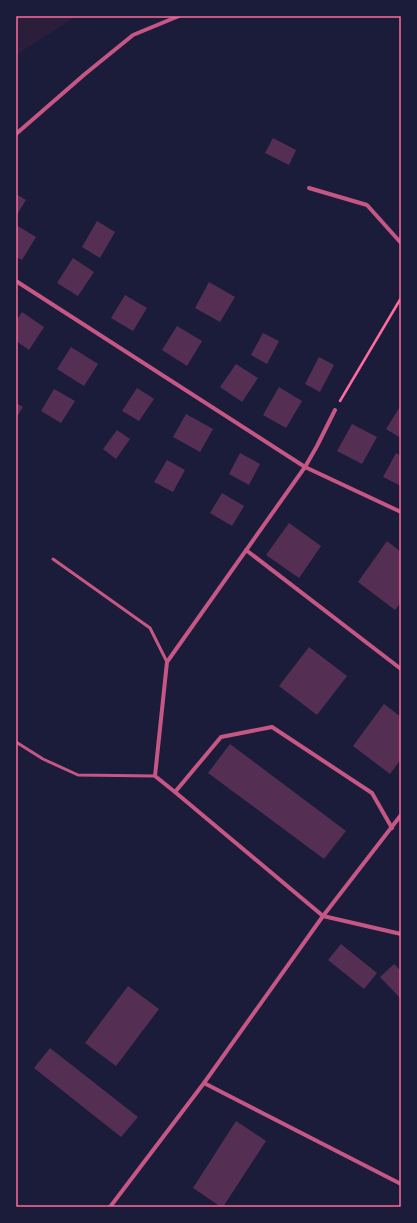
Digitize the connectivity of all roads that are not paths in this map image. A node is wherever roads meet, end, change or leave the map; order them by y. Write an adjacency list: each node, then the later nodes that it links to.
1 (179, 16): 2 (street)
2 (16, 134)
3 (310, 188): 4 (street)
4 (401, 243)
5 (16, 281): 7 (street)
6 (335, 410): 7 (street)
7 (305, 467): 8 (street); 9 (street)
8 (401, 512)
9 (246, 550): 11 (street); 12 (street)
10 (53, 559): 11 (lane)
11 (167, 662): 14 (street)
12 (401, 669)
13 (16, 742): 14 (lane)
14 (155, 776): 15 (street)
15 (176, 792): 17 (street); 18 (street)
16 (401, 815): 17 (street)
17 (392, 828): 18 (street)
18 (323, 916): 19 (street); 20 (street)
19 (401, 934)
20 (204, 1083): 21 (street); 22 (street)
21 (401, 1184)
22 (110, 1207)

